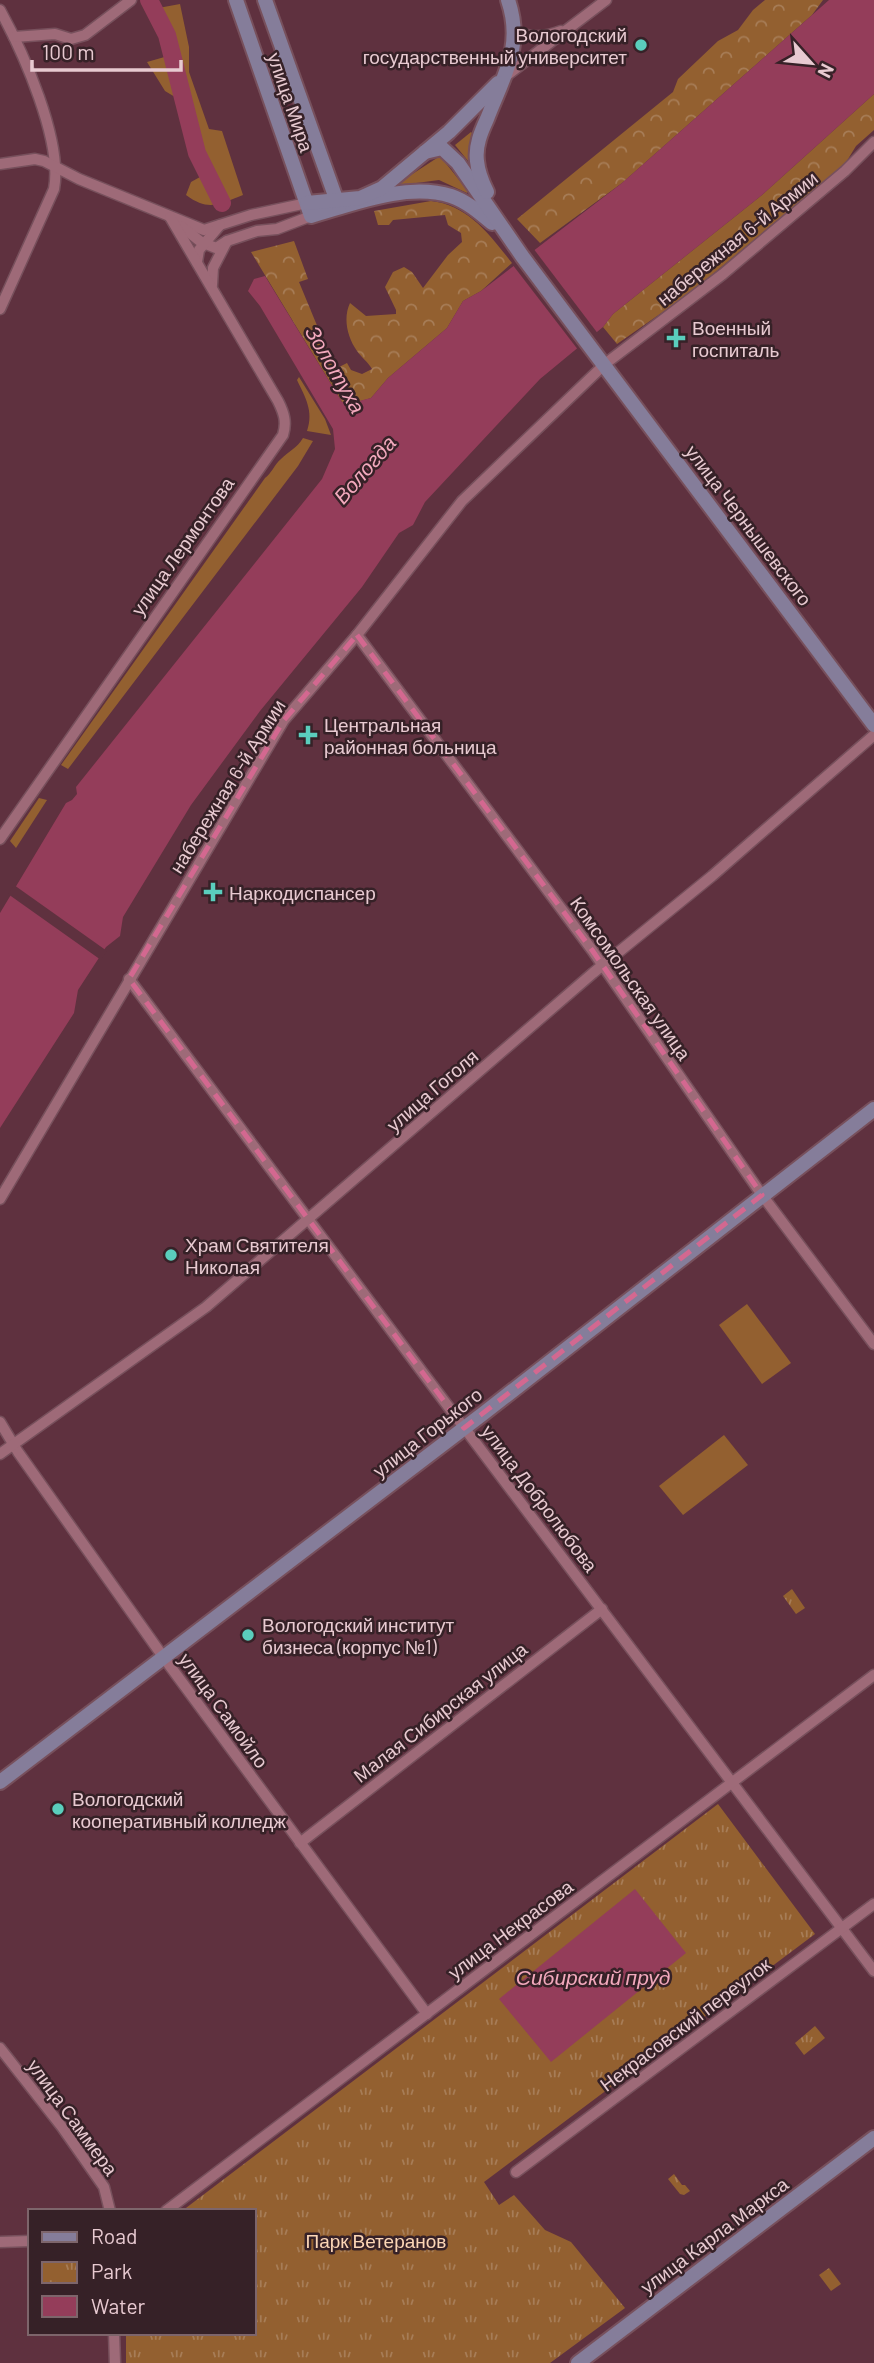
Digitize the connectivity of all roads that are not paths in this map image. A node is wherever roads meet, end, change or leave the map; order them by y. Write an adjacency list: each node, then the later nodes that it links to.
1 (131, 0): 9 (street)
2 (236, 0): 20 (main road, улица Мира)
3 (265, 0): 19 (main road, улица Мира)
4 (508, 0): 8 (main road)
5 (606, 0): 7 (street)
6 (0, 9): 9 (street)
7 (574, 25): 8 (street); 10 (street)
8 (515, 30): 10 (main road)
9 (14, 37): 16 (street)
10 (502, 79): 11 (main road); 24 (main road)
11 (449, 132): 13 (main road); 14 (main road)
12 (874, 142): 31 (street, набережная 6-й Армии)
13 (442, 148): 14 (main road); 22 (main road); 24 (main road)
14 (425, 152): 17 (main road)
15 (0, 164): 16 (street)
16 (57, 169): 21 (street); 30 (street)
17 (382, 188): 18 (main road); 19 (main road)
18 (367, 201): 19 (main road); 22 (main road)
19 (338, 204): 20 (main road)
20 (309, 210): 23 (street); 25 (street)
21 (170, 218): 23 (street); 26 (street); 28 (street, улица Лермонтова)
22 (492, 223): 27 (main road)
23 (220, 225): 25 (street); 26 (street)
24 (508, 234): 27 (main road)
25 (227, 241): 26 (street); 29 (street)
26 (204, 243): 28 (street)
27 (522, 256): 31 (main road, улица Чернышевского)
28 (197, 262): 29 (street, улица Лермонтова)
29 (213, 288): 35 (street, улица Лермонтова)
30 (0, 309)
31 (601, 368): 32 (street, набережная 6-й Армии); 33 (main road, улица Чернышевского)
32 (357, 635): 36 (street, Комсомольская улица); 37 (street, набережная 6-й Армии)
33 (874, 725)
34 (874, 735): 36 (street, улица Гоголя)
35 (0, 838)
36 (602, 966): 39 (street, Комсомольская улица); 41 (street, улица Гоголя)
37 (129, 979): 40 (street, набережная 6-й Армии); 41 (street, улица Добролюбова)
38 (874, 1109): 39 (main road, улица Горького)
39 (762, 1195): 42 (street, Комсомольская улица); 44 (main road, улица Горького)
40 (0, 1199)
41 (309, 1218): 44 (street, улица Добролюбова); 45 (street, улица Гоголя)
42 (874, 1344)
43 (0, 1422): 45 (street, улица Самойло)
44 (464, 1428): 47 (street, улица Добролюбова); 48 (main road, улица Горького)
45 (13, 1444): 46 (street, улица Гоголя); 48 (street, улица Самойло)
46 (0, 1454)
47 (602, 1609): 51 (street, улица Добролюбова); 52 (street, Малая Сибирская улица)
48 (163, 1658): 50 (main road, улица Горького); 52 (street, улица Самойло)
49 (874, 1675): 51 (street, улица Некрасова)
50 (0, 1782)
51 (732, 1783): 54 (street, улица Добролюбова); 56 (street, улица Некрасова)
52 (300, 1843): 56 (street, улица Самойло)
53 (874, 1903): 54 (street, Некрасовский переулок)
54 (842, 1929): 55 (street, улица Добролюбова); 59 (street, Некрасовский переулок)
55 (874, 1971)
56 (426, 2014): 61 (street, улица Некрасова)
57 (0, 2048): 60 (street, улица Саммера)
58 (874, 2138): 66 (main road, улица Карла Маркса)
59 (516, 2172)
60 (110, 2209)
61 (169, 2209)
62 (28, 2241): 63 (street)
63 (0, 2242)
64 (114, 2335): 65 (street)
65 (115, 2363)
66 (578, 2363)

